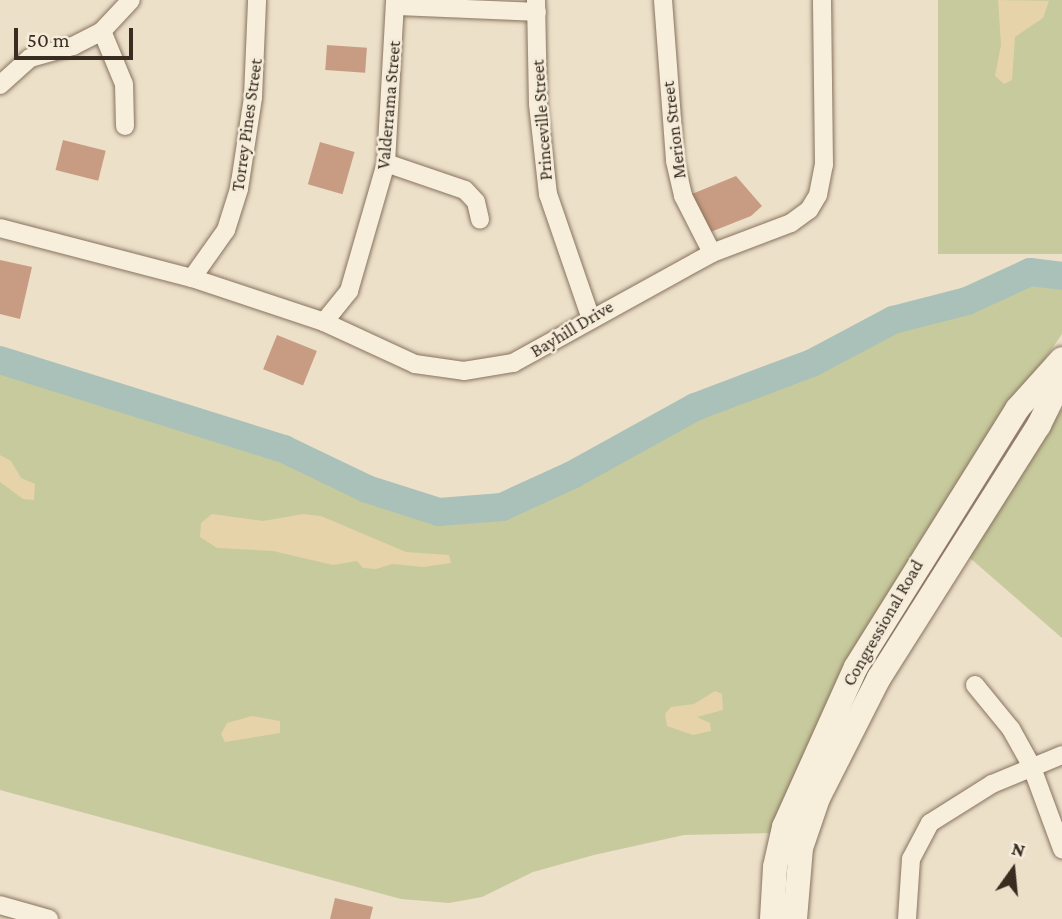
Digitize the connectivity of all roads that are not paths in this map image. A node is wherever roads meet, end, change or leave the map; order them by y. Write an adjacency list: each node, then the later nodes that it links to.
1 (131, 0): 7 (street)
2 (257, 0): 14 (street, Torrey Pines Street)
3 (663, 0): 13 (street, Merion Street)
4 (822, 0): 13 (street, Bayhill Drive)
5 (395, 3): 6 (street); 10 (street, Valderrama Street)
6 (536, 6): 15 (street, Princeville Street)
7 (103, 31): 8 (street); 9 (street)
8 (0, 85)
9 (125, 126)
10 (386, 163): 11 (street); 16 (street, Valderrama Street)
11 (480, 220)
12 (0, 228): 14 (street, Bayhill Drive)
13 (712, 253): 15 (street, Bayhill Drive)
14 (192, 278): 16 (street, Bayhill Drive)
15 (590, 316): 16 (street, Bayhill Drive)
16 (324, 322)
17 (1062, 359): 25 (main road, Congressional Road)
18 (1062, 378): 26 (main road, Congressional Road)
19 (975, 685): 21 (street)
20 (1062, 755): 21 (street)
21 (1031, 765): 22 (street); 27 (street)
22 (1062, 849)
23 (0, 905): 24 (street)
24 (50, 919)
25 (772, 919)
26 (795, 919)
27 (907, 919)

